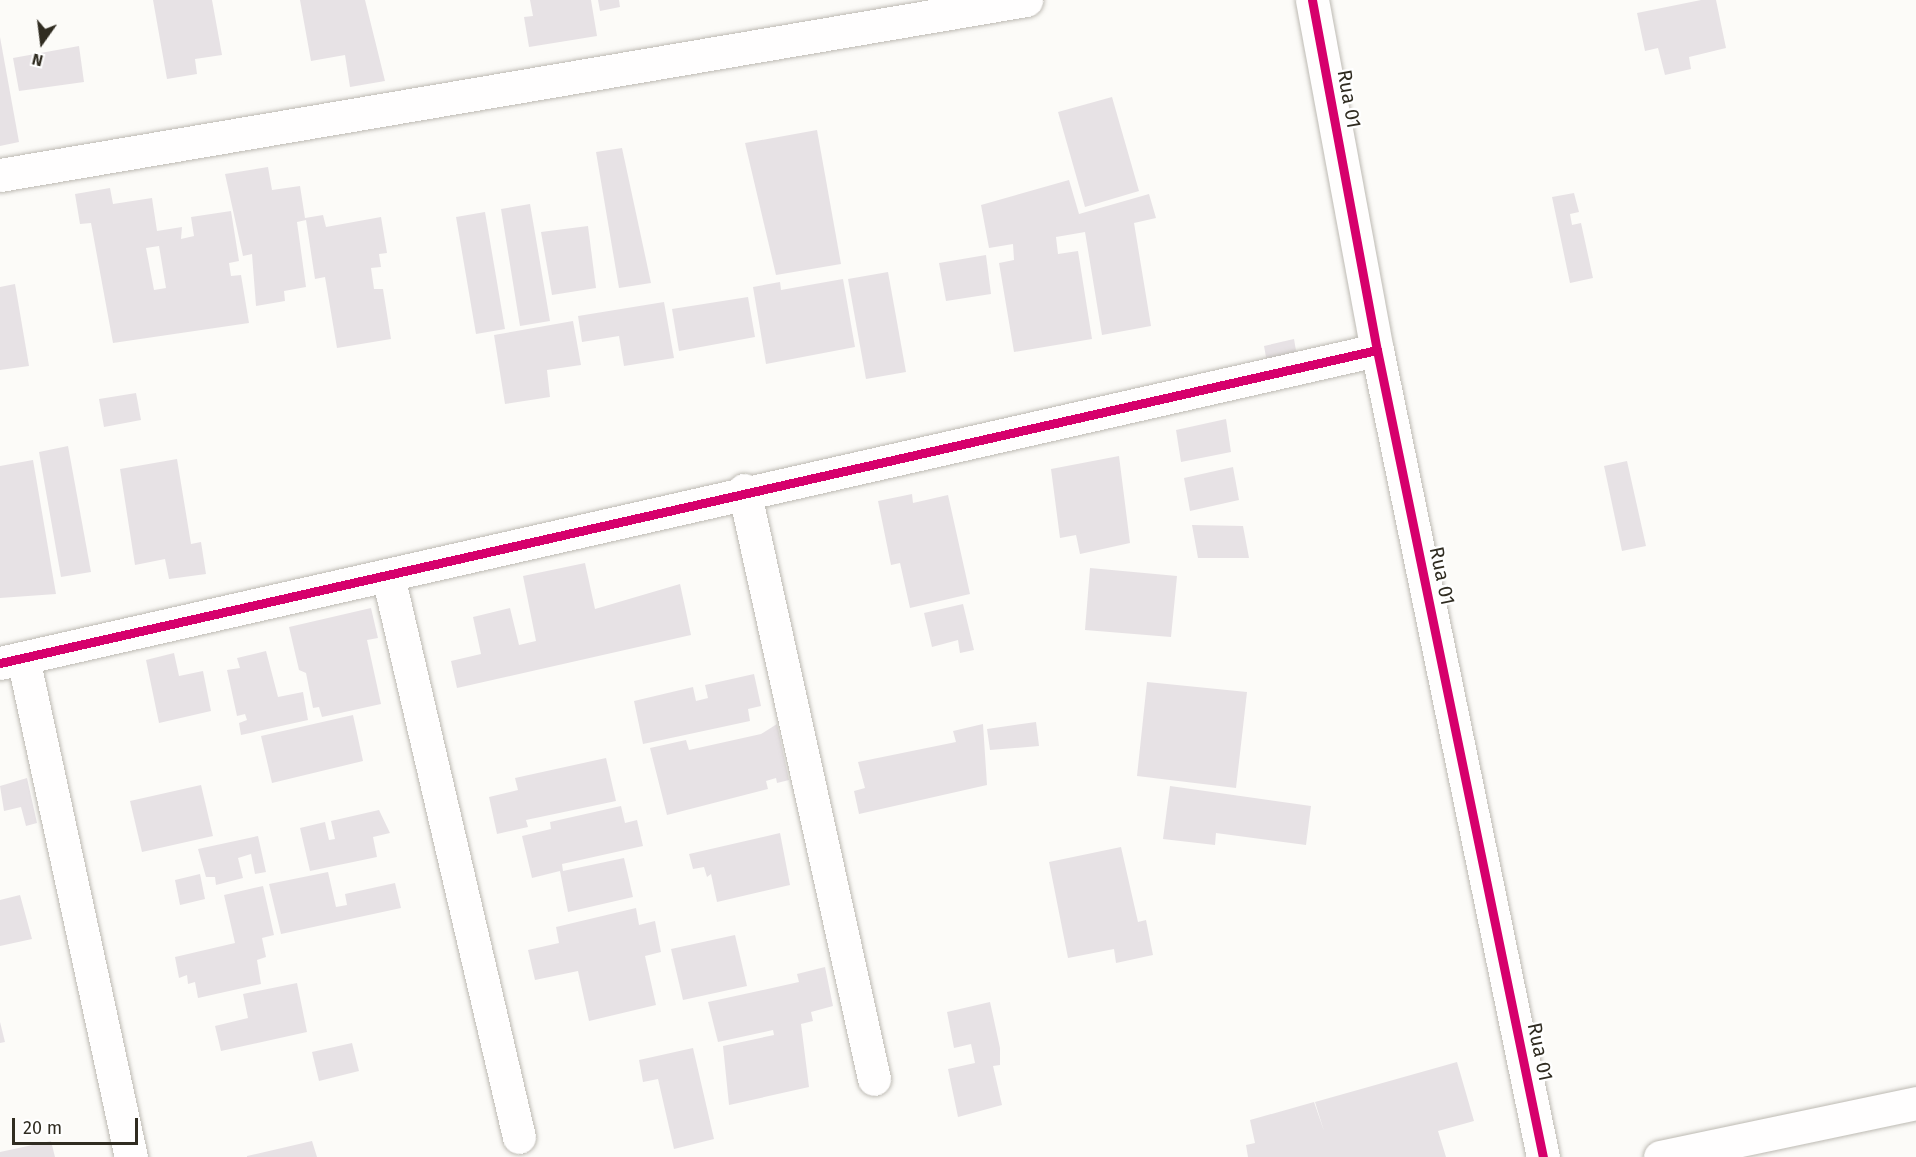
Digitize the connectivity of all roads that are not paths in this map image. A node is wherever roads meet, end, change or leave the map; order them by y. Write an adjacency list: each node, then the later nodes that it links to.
1 (1026, 0): 3 (street)
2 (1312, 0): 4 (street, Rua 01)
3 (0, 175)
4 (1377, 350): 5 (street); 12 (street, Rua 01)
5 (744, 490): 6 (street); 8 (street)
6 (388, 576): 7 (street); 10 (street)
7 (11, 661): 11 (street)
8 (874, 1079)
9 (1916, 1104): 13 (street)
10 (519, 1137)
11 (131, 1157)
12 (1544, 1157)
13 (1660, 1157)

